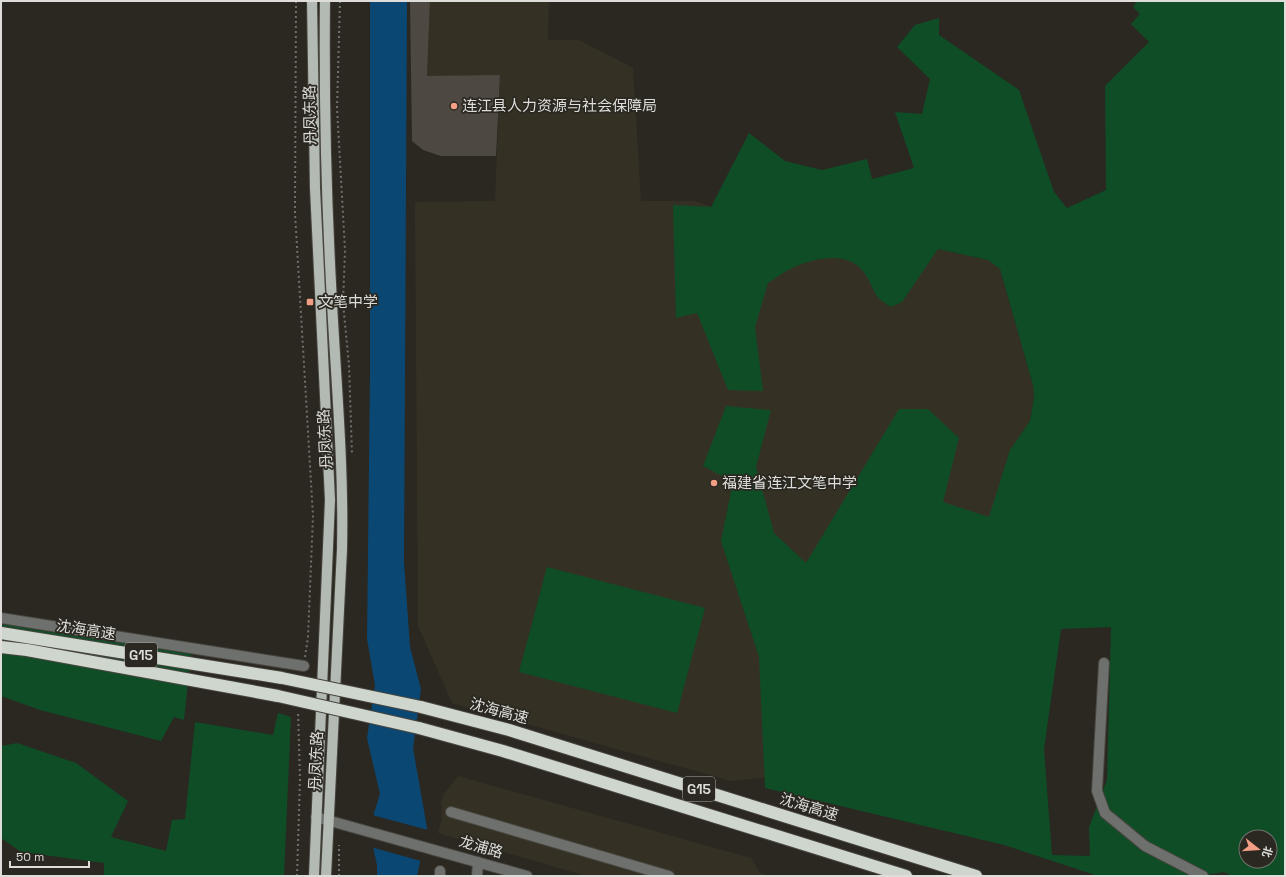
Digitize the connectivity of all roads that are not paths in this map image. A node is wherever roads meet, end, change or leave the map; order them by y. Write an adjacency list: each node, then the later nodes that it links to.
1 (312, 1): 9 (main road, 丹凤东路)
2 (324, 1): 10 (main road, 丹凤东路)
3 (1, 618): 7 (street)
4 (1, 633): 19 (highway, 沈海高速 / G15, bridge)
5 (1, 647): 18 (highway, 沈海高速 / G15, bridge)
6 (1104, 663): 20 (street)
7 (304, 666)
8 (450, 812): 17 (street)
9 (316, 817): 10 (street, 龙浦路); 13 (main road, 丹凤东路)
10 (328, 821): 11 (street, 龙浦路); 14 (main road, 丹凤东路)
11 (478, 862): 12 (street, 龙浦路); 15 (street)
12 (515, 874): 16 (street, 龙浦路)
13 (314, 876)
14 (326, 876)
15 (477, 876)
16 (527, 876)
17 (669, 876)
18 (906, 876)
19 (976, 876)
20 (1203, 876)

